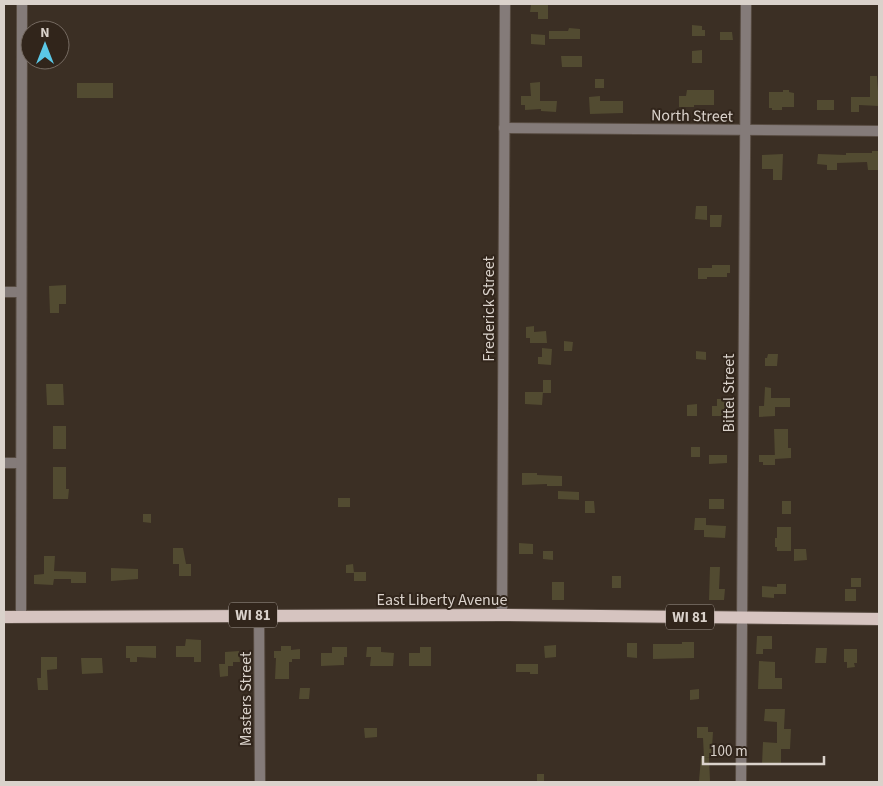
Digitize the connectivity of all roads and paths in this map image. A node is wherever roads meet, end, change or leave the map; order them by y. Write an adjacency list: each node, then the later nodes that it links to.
1 (22, 4): 8 (street)
2 (505, 4): 4 (street, Frederick Street)
3 (746, 4): 5 (street, Bittel Street)
4 (504, 128): 5 (street, North Street); 12 (street, Frederick Street)
5 (745, 130): 6 (street, North Street); 15 (street, Bittel Street)
6 (879, 131)
7 (4, 292): 8 (street)
8 (20, 292): 9 (street)
9 (20, 463): 10 (street); 14 (street)
10 (4, 464)
11 (259, 615): 12 (main road, East Liberty Avenue / WI 81); 14 (main road, East Liberty Avenue / WI 81); 17 (street, Masters Street)
12 (502, 615): 15 (main road, East Liberty Avenue / WI 81)
13 (4, 617): 14 (main road, East Liberty Avenue / WI 81)
14 (21, 617)
15 (741, 617): 16 (main road, East Liberty Avenue / WI 81); 18 (street, Bittel Street)
16 (879, 618)
17 (260, 782)
18 (741, 782)

